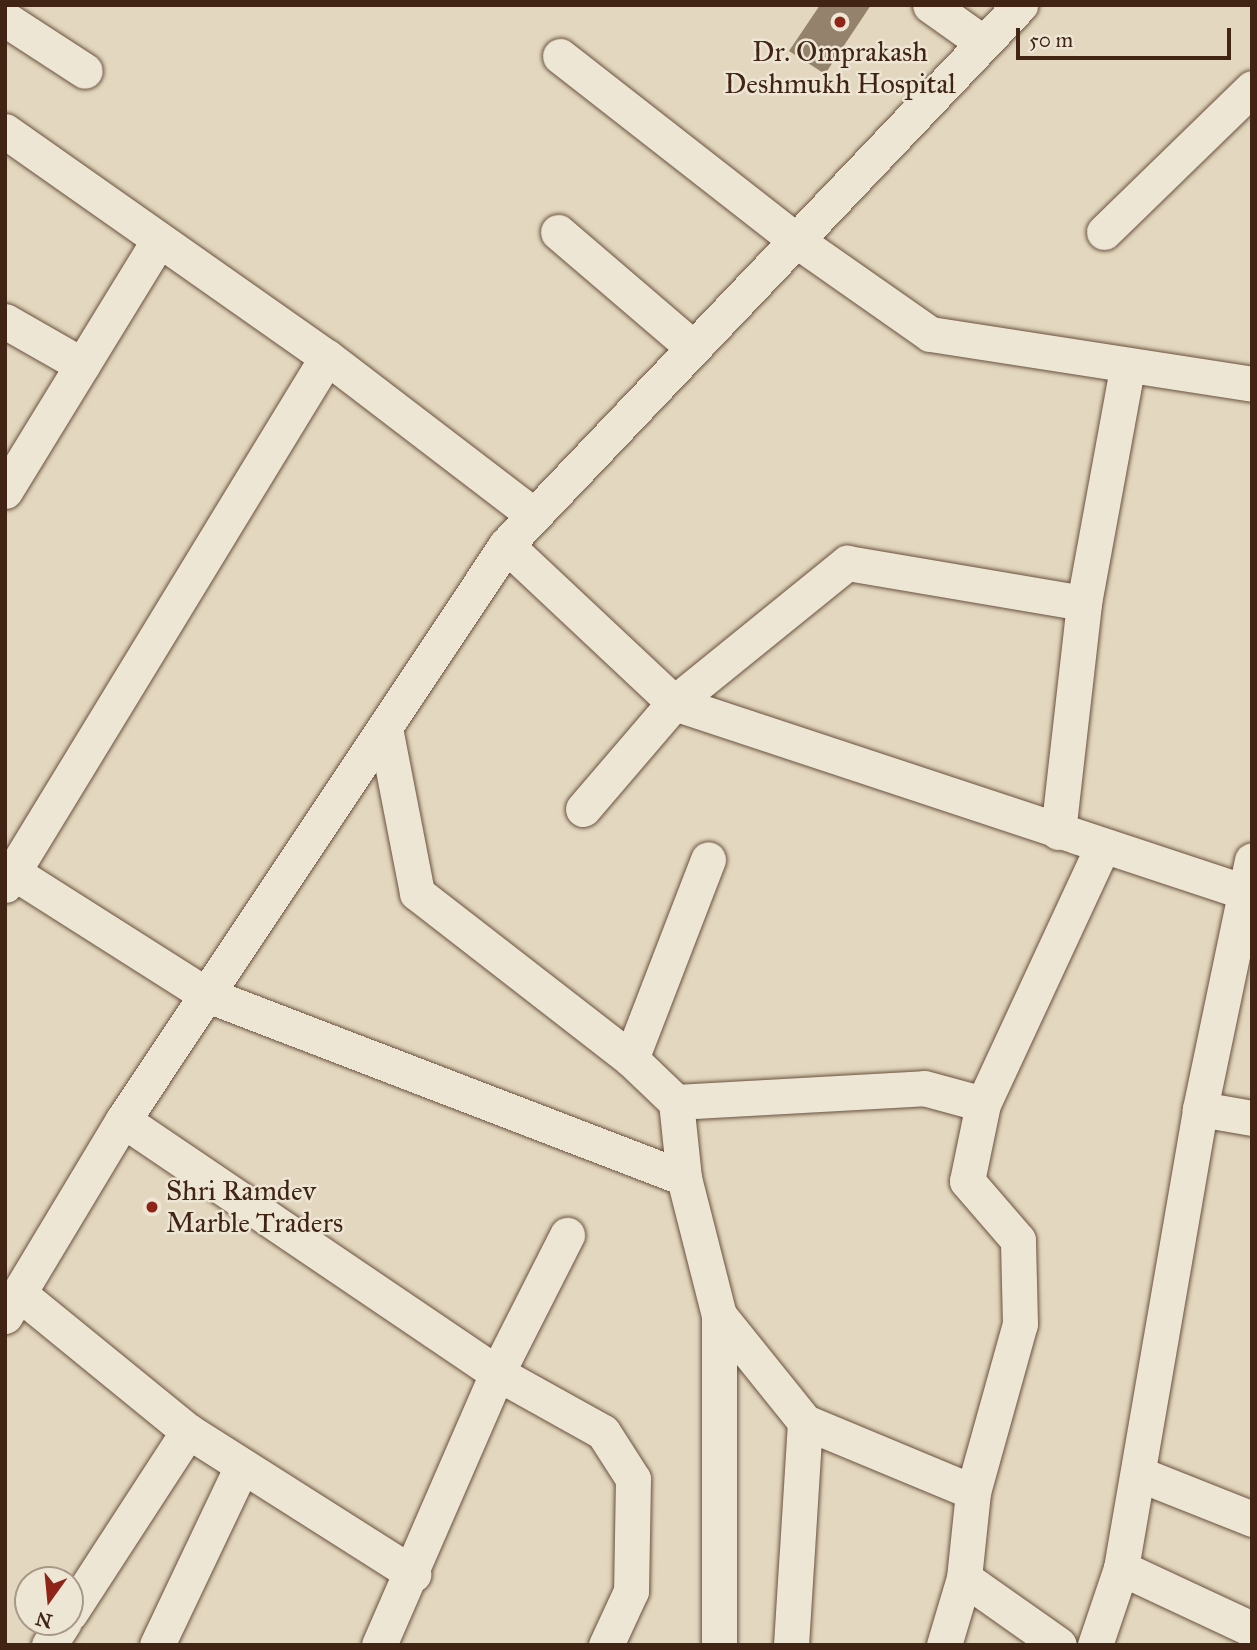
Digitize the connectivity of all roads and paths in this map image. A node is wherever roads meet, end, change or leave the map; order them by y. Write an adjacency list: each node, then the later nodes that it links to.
1 (930, 5): 4 (street)
2 (1020, 5): 4 (street)
3 (8, 28): 6 (street)
4 (982, 42): 11 (street)
5 (560, 56): 11 (street)
6 (85, 71)
7 (1252, 88): 10 (street)
8 (5, 131): 12 (street)
9 (558, 232): 14 (street)
10 (1104, 232)
11 (793, 239): 14 (street); 17 (street)
12 (159, 240): 15 (street); 16 (street)
13 (5, 321): 16 (street)
14 (692, 347): 20 (street)
15 (327, 357): 20 (street); 29 (street)
16 (82, 365): 19 (street)
17 (1127, 368): 18 (street); 22 (street)
18 (1252, 384)
19 (5, 491)
20 (534, 515): 21 (street)
21 (506, 545): 23 (street); 24 (street)
22 (1084, 603): 23 (street); 26 (street)
23 (674, 703): 25 (street); 26 (street)
24 (385, 728): 31 (street); 33 (street)
25 (583, 809)
26 (1058, 832): 27 (street)
27 (1102, 848): 30 (street); 35 (street)
28 (708, 859): 33 (street)
29 (8, 875): 31 (street)
30 (1248, 876): 32 (street)
31 (205, 994): 38 (street); 39 (street)
32 (1238, 996): 36 (street)
33 (631, 1059): 34 (street)
34 (676, 1102): 35 (street); 39 (street)
35 (983, 1104): 48 (street)
36 (1200, 1109): 37 (street); 47 (street)
37 (1252, 1118)
38 (123, 1120): 41 (street); 43 (street)
39 (684, 1178): 42 (street)
40 (567, 1235): 43 (street)
41 (13, 1306): 45 (street)
42 (719, 1315): 44 (street); 58 (street)
43 (497, 1373): 51 (street); 57 (street)
44 (805, 1422): 48 (street); 59 (street)
45 (188, 1431): 46 (street); 53 (street)
46 (242, 1466): 51 (street); 55 (street)
47 (1139, 1474): 49 (street); 50 (street)
48 (973, 1492): 52 (street)
49 (1252, 1519)
50 (1121, 1568): 54 (street); 62 (street)
51 (413, 1574): 56 (street)
52 (964, 1578): 60 (street); 61 (street)
53 (84, 1591)
54 (1252, 1629)
55 (157, 1645)
56 (379, 1645)
57 (606, 1645)
58 (719, 1645)
59 (791, 1645)
60 (944, 1645)
61 (1059, 1645)
62 (1095, 1645)

